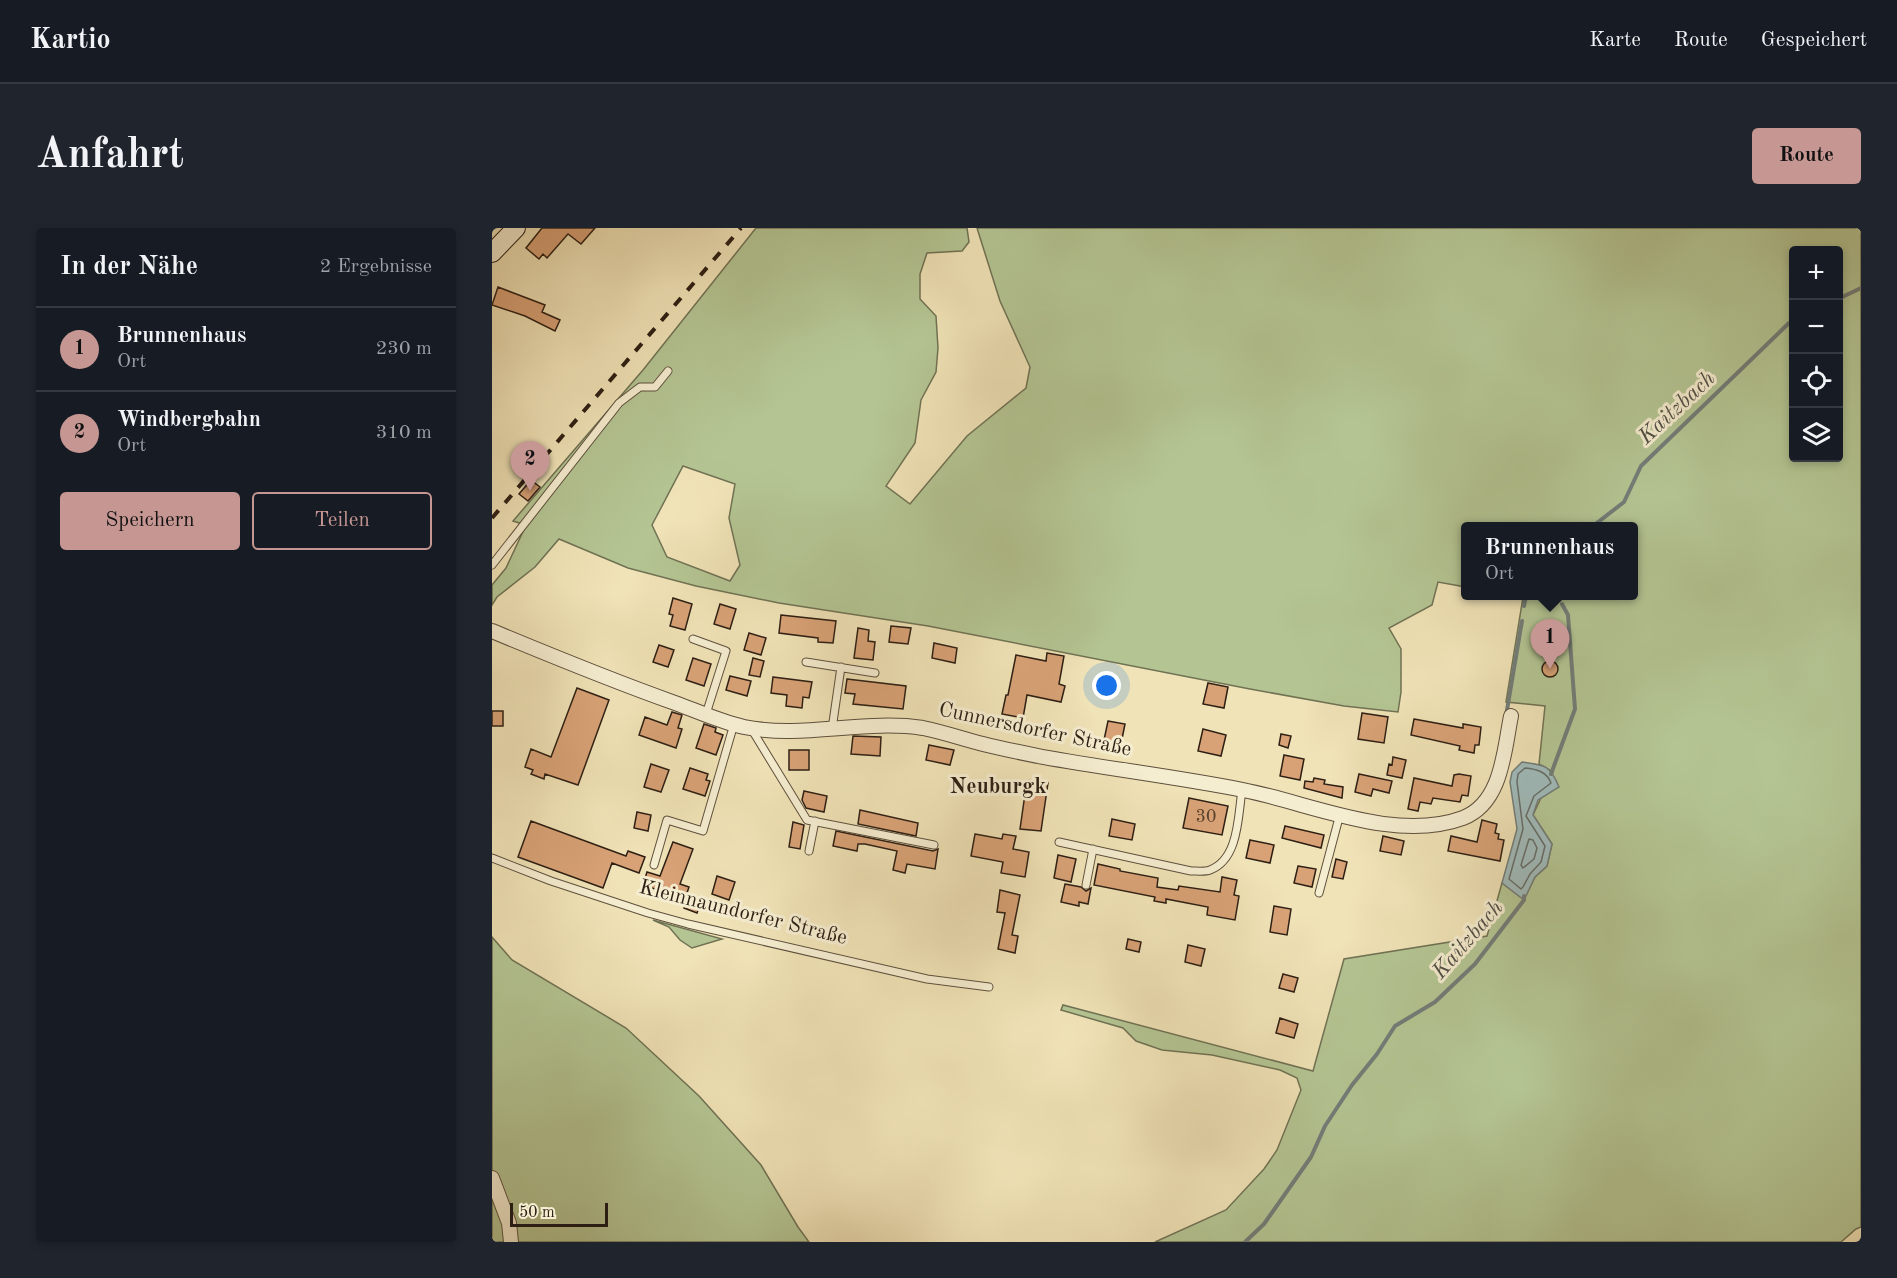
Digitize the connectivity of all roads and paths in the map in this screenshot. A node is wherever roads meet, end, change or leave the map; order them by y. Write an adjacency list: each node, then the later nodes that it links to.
1 (516, 228): 2 (main road)
2 (492, 253)
3 (668, 371): 4 (lane)
4 (492, 565)
5 (492, 631): 10 (street, Cunnersdorfer Straße)
6 (693, 639): 10 (lane)
7 (806, 662): 8 (lane)
8 (841, 667): 9 (lane); 14 (lane)
9 (875, 673)
10 (706, 714): 12 (street, Cunnersdorfer Straße)
11 (1510, 716): 16 (street, Cunnersdorfer Straße)
12 (734, 724): 13 (street, Cunnersdorfer Straße); 23 (lane)
13 (750, 728): 14 (street, Cunnersdorfer Straße); 17 (lane)
14 (832, 729): 15 (street, Cunnersdorfer Straße)
15 (1242, 790): 16 (street, Cunnersdorfer Straße); 20 (lane)
16 (1340, 814): 25 (lane)
17 (815, 821): 19 (lane); 21 (lane)
18 (1059, 842): 20 (lane)
19 (934, 845)
20 (1093, 849): 24 (lane)
21 (809, 851)
22 (492, 858): 26 (lane, Kleinnaundorfer Straße)
23 (654, 865)
24 (1086, 885)
25 (1319, 893)
26 (989, 987)
27 (492, 1178): 28 (street)
28 (511, 1242)

